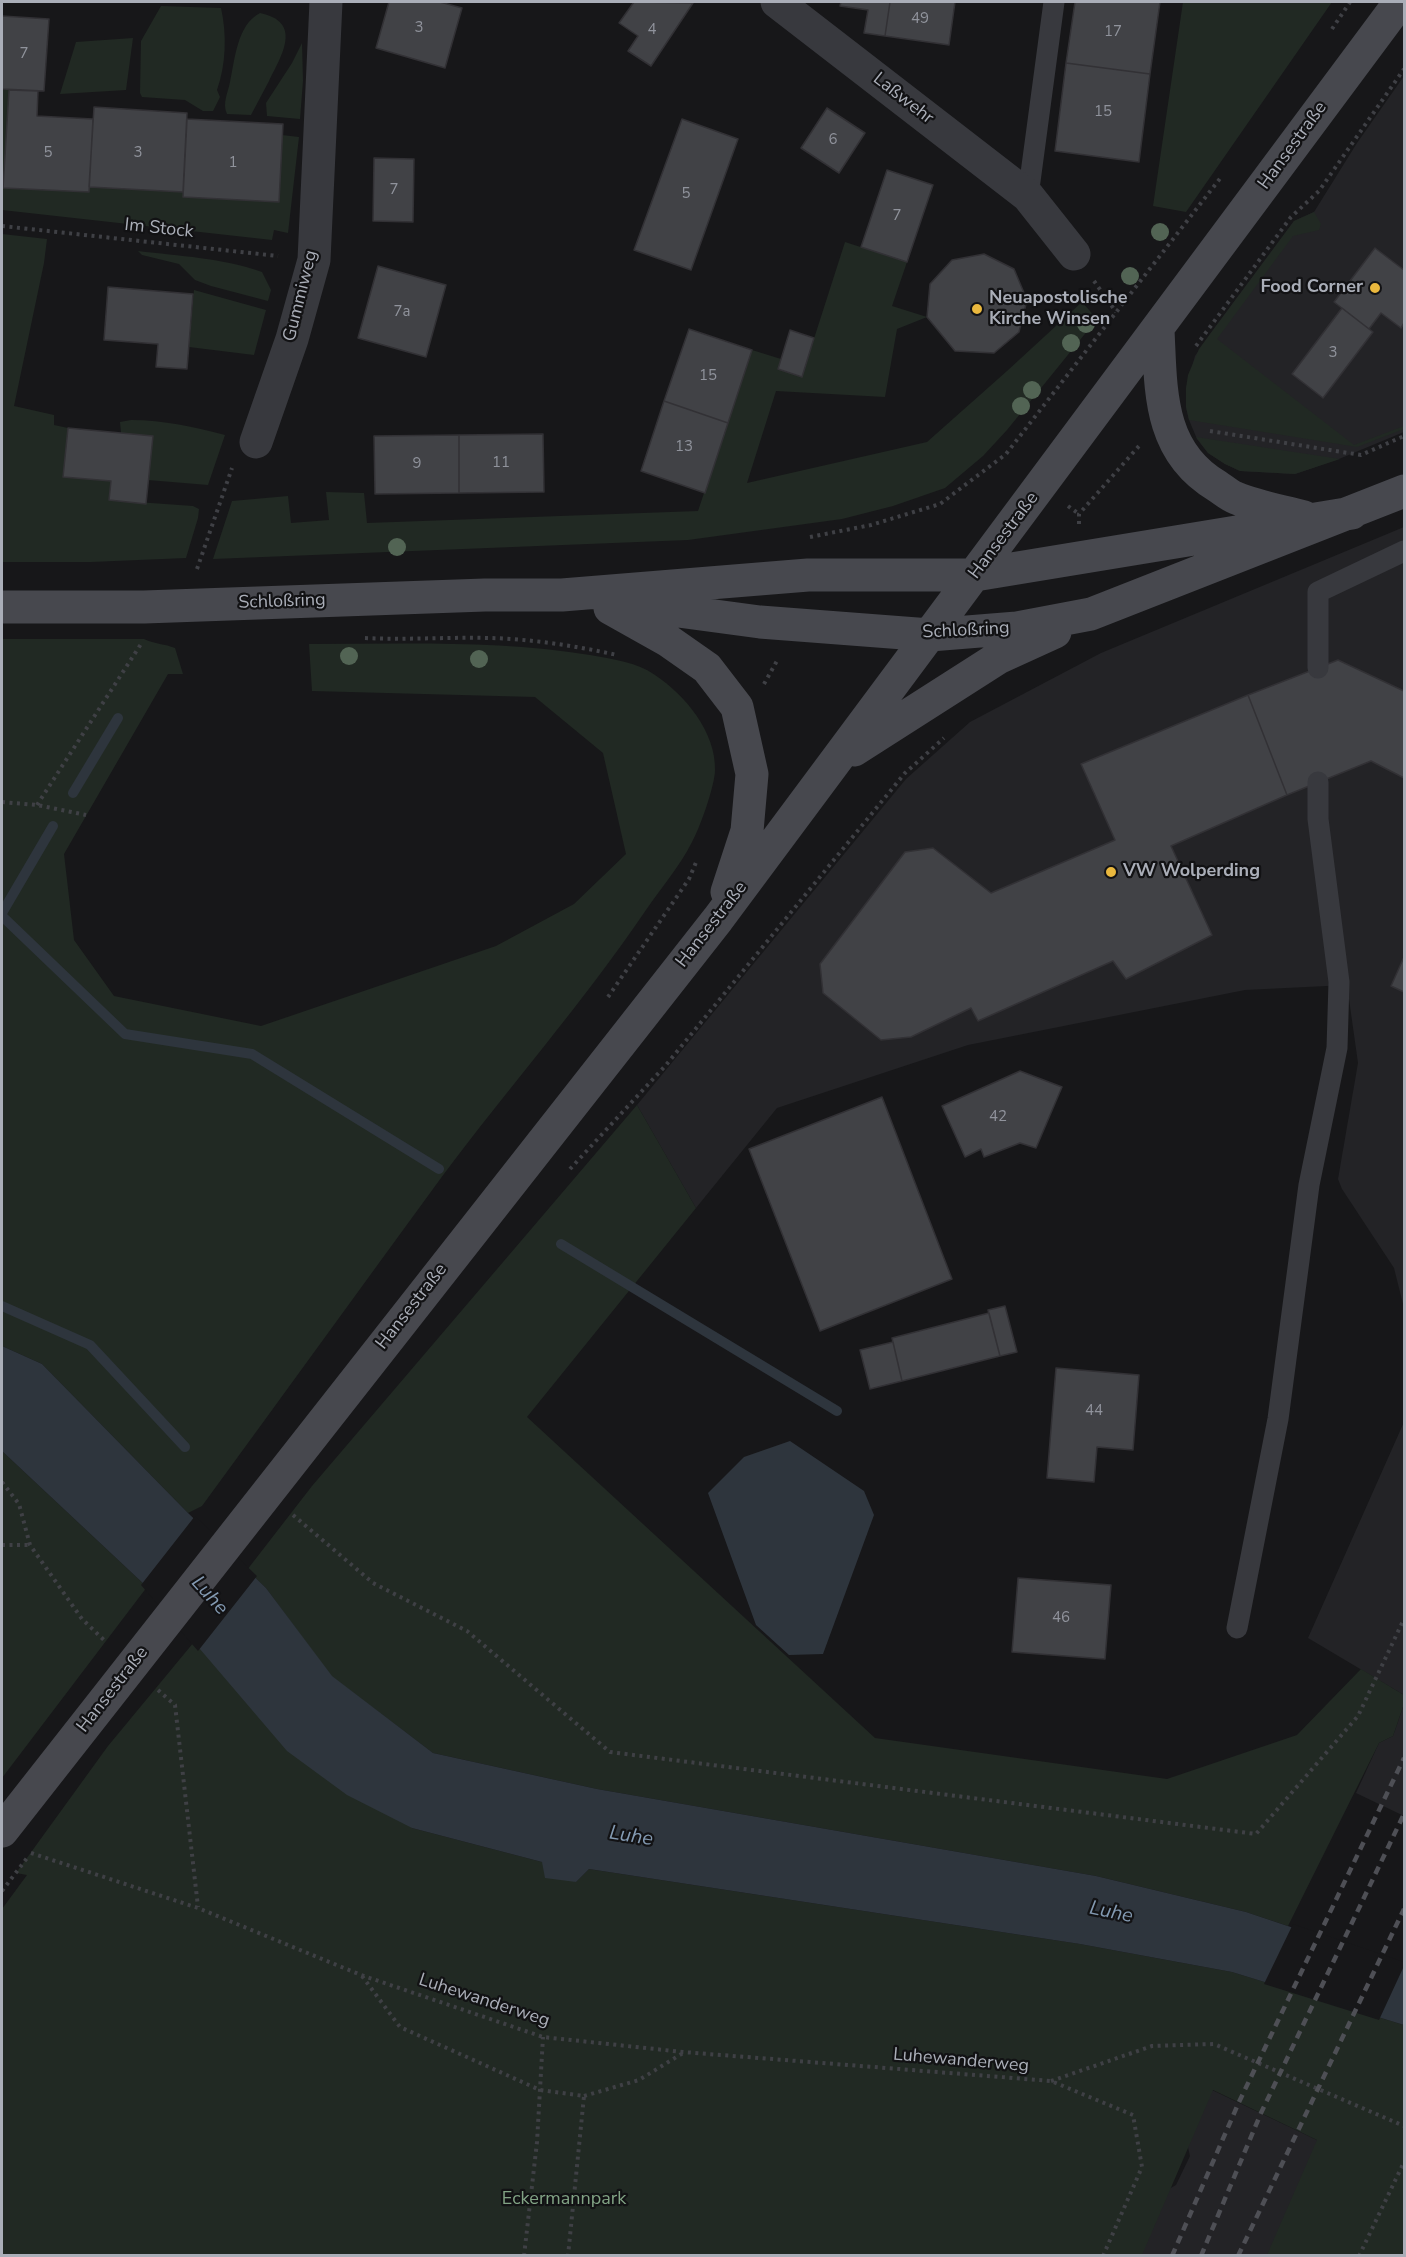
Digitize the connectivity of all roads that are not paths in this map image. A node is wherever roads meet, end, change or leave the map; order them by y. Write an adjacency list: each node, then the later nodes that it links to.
1 (326, 2): 8 (street, Gummiweg)
2 (777, 2): 5 (street, Laßwehr)
3 (1054, 2): 5 (lane)
4 (1400, 2): 7 (main road, Hansestraße)
5 (1028, 196): 6 (street, Laßwehr)
6 (1074, 254)
7 (1158, 330): 11 (main road); 13 (main road, Hansestraße)
8 (256, 442)
9 (1404, 491): 10 (main road, Schloßring)
10 (1352, 513): 11 (main road, Schloßring); 16 (main road, Schloßring)
11 (1314, 520): 13 (main road, Schloßring)
12 (1404, 551): 18 (lane)
13 (975, 575): 14 (main road, Schloßring); 17 (main road, Hansestraße)
14 (577, 597): 15 (main road, Schloßring); 17 (main road, Schloßring); 21 (main road)
15 (2, 607)
16 (1091, 614): 17 (main road, Schloßring); 19 (main road)
17 (930, 635): 19 (main road, Hansestraße)
18 (1318, 668)
19 (836, 760): 21 (main road, Hansestraße)
20 (1318, 782): 22 (lane)
21 (718, 919): 23 (main road, Hansestraße)
22 (1237, 1628)
23 (2, 1831)

